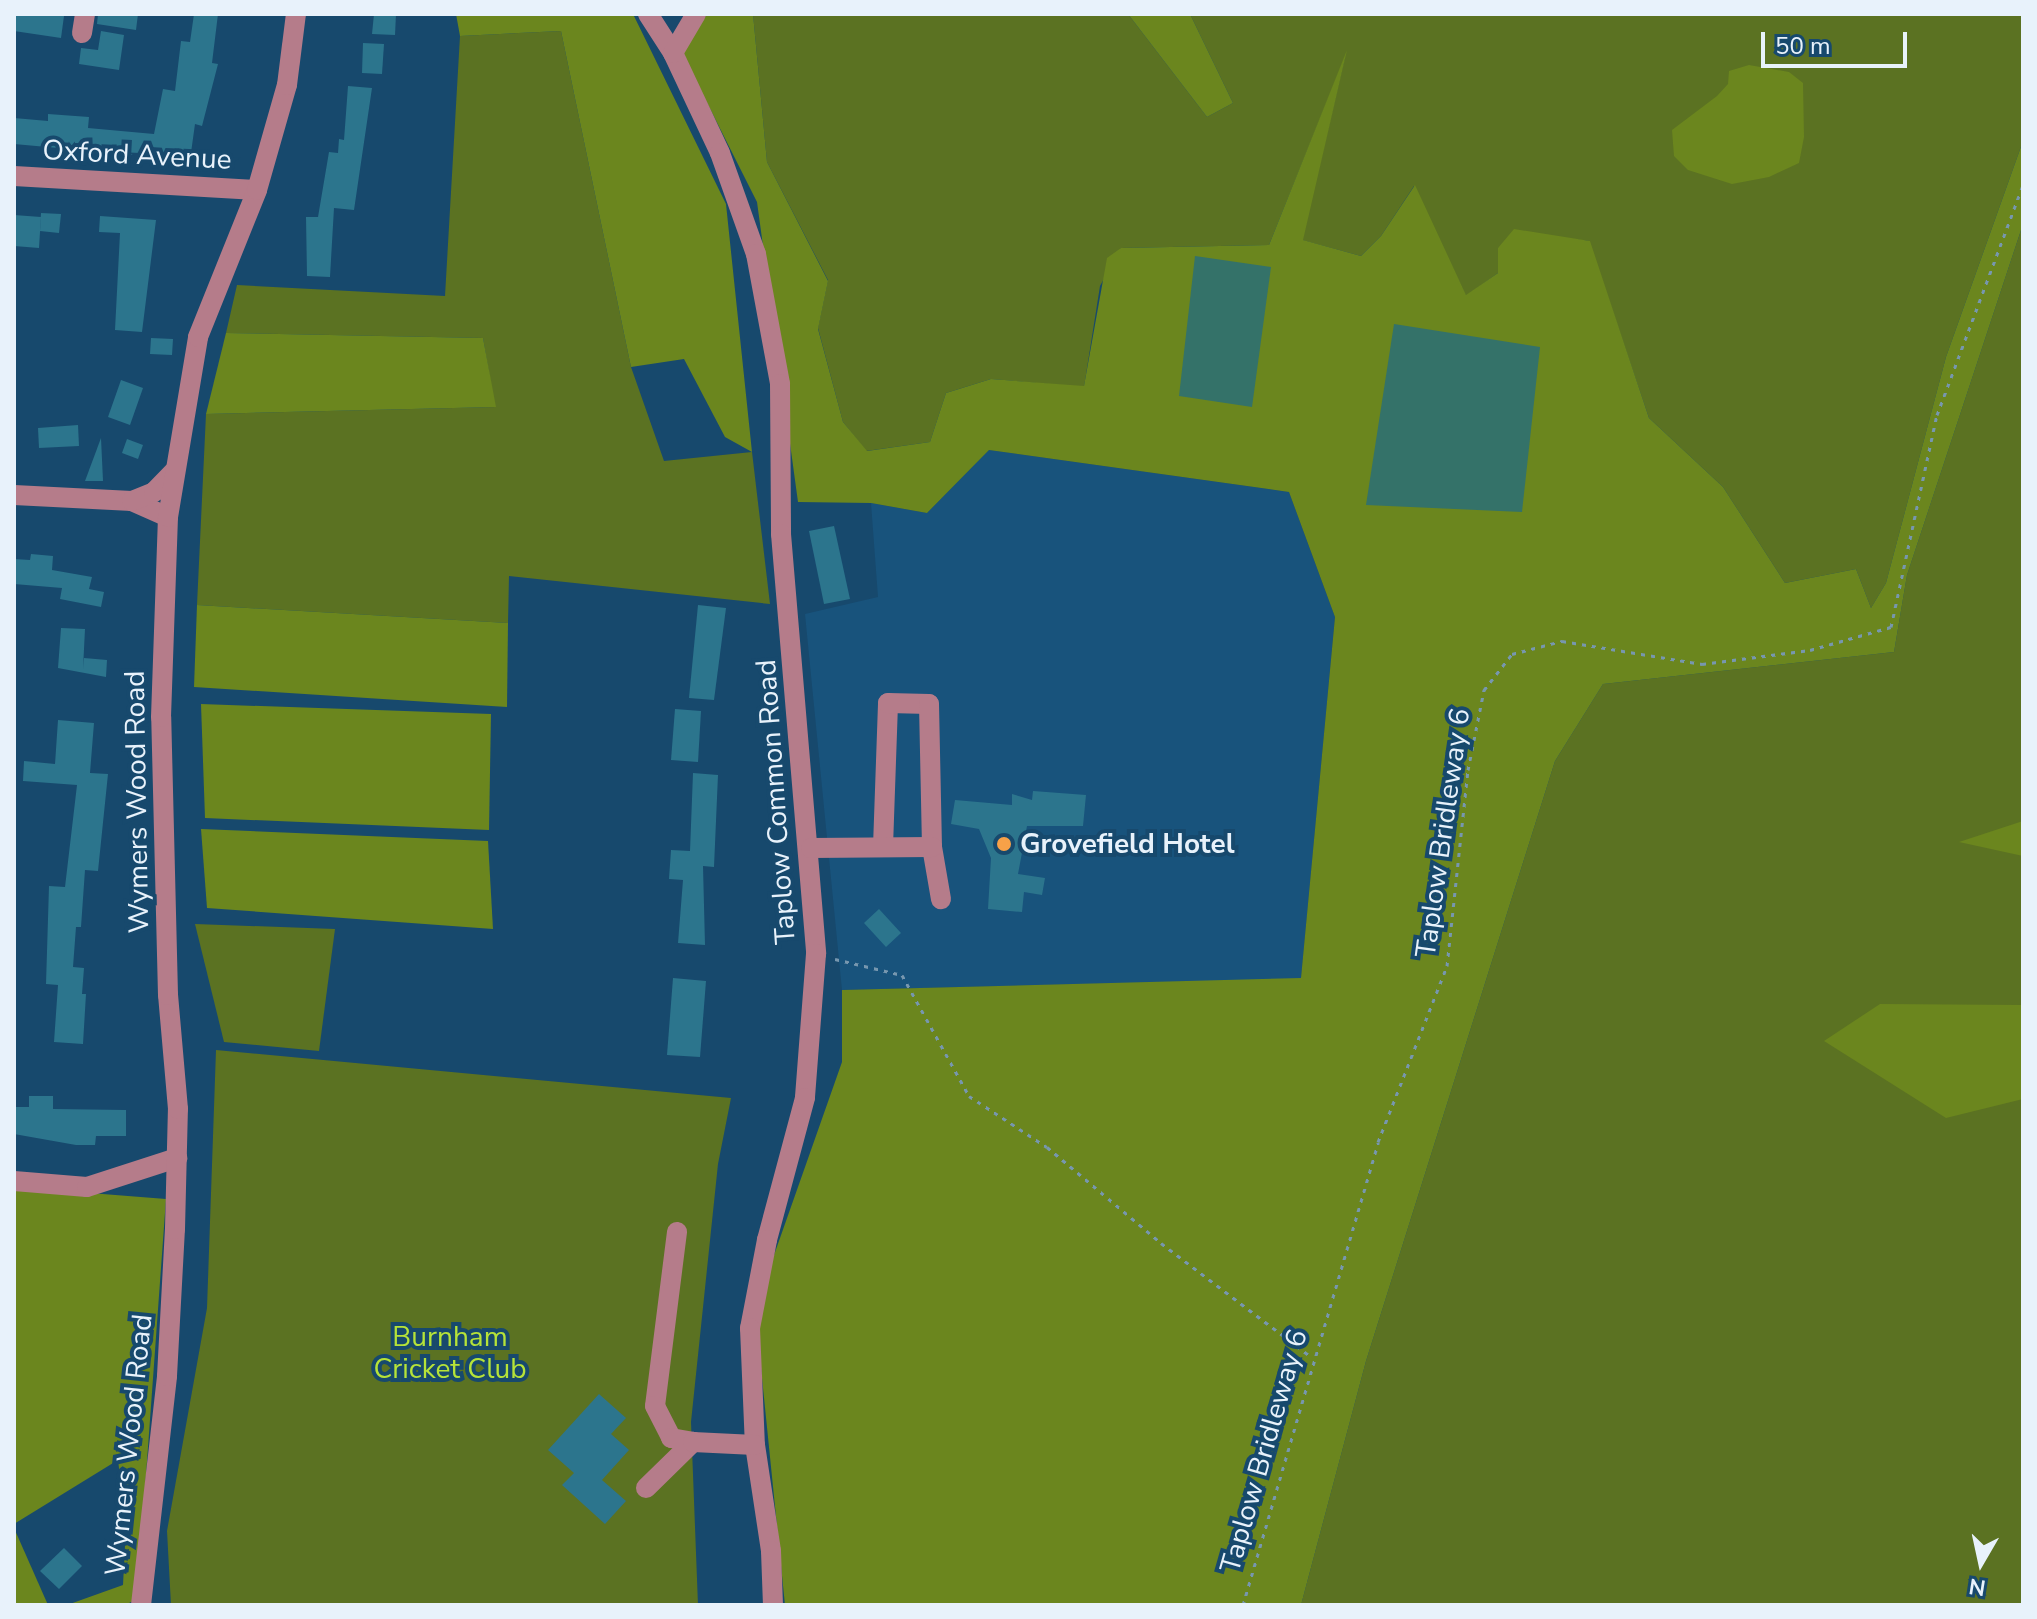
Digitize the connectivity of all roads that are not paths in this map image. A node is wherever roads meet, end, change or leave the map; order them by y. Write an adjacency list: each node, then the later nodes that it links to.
1 (296, 14): 6 (street, Wymers Wood Road)
2 (648, 14): 4 (street, Taplow Common Road)
3 (696, 14): 4 (street)
4 (673, 53): 13 (street, Taplow Common Road)
5 (14, 176): 6 (street, Oxford Avenue)
6 (257, 190): 7 (street, Wymers Wood Road)
7 (173, 472): 9 (street); 10 (street, Wymers Wood Road)
8 (14, 495): 9 (street)
9 (132, 501): 10 (street)
10 (168, 517): 15 (street, Wymers Wood Road)
11 (883, 847): 12 (street); 12 (street); 13 (street)
12 (932, 847): 14 (street)
13 (811, 848): 19 (street, Taplow Common Road)
14 (941, 899)
15 (177, 1158): 16 (street); 21 (street, Wymers Wood Road)
16 (14, 1181)
17 (677, 1232): 18 (street)
18 (693, 1442): 19 (street); 20 (street)
19 (755, 1445): 22 (street, Taplow Common Road)
20 (646, 1488)
21 (141, 1605)
22 (773, 1605)

